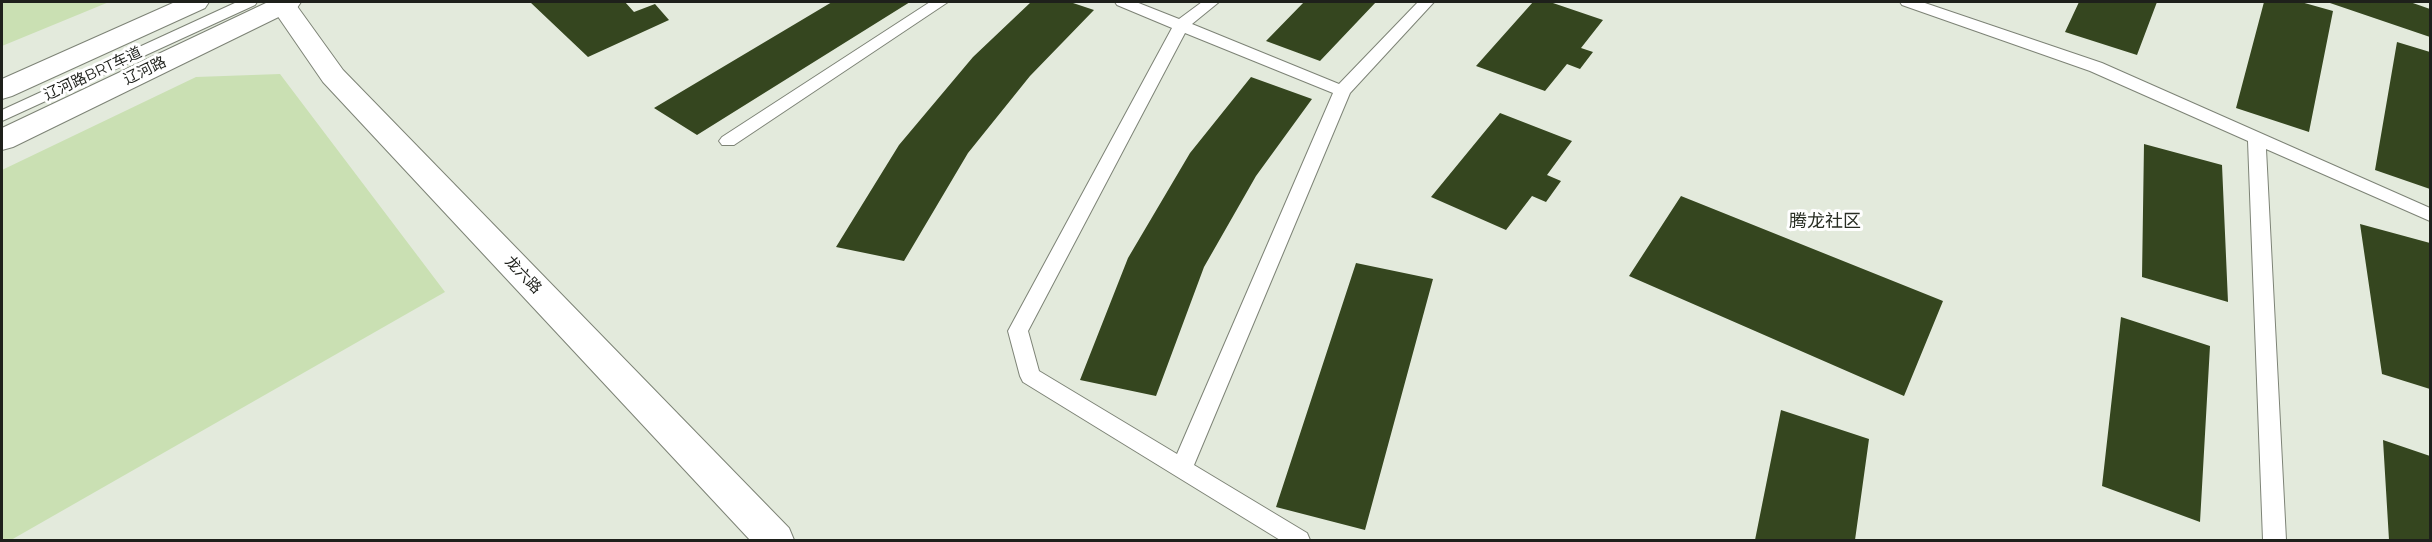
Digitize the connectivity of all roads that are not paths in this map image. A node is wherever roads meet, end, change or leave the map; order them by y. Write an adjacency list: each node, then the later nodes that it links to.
1 (196, 2): 12 (street)
2 (222, 2): 14 (lane, 辽河路BRT车道)
3 (249, 2): 15 (lane, 辽河路BRT车道)
4 (284, 2): 17 (street, 辽河路); 21 (street, 龙六路)
5 (940, 2): 18 (lane)
6 (1123, 2): 11 (lane)
7 (1211, 2): 11 (lane)
8 (1426, 2): 13 (lane)
9 (1908, 2): 10 (lane)
10 (1931, 5): 16 (lane)
11 (1181, 25): 13 (lane); 20 (lane)
12 (2, 90)
13 (1342, 91): 20 (lane)
14 (2, 101)
15 (2, 116)
16 (2258, 139): 19 (lane); 23 (lane)
17 (2, 140)
18 (728, 141)
19 (2430, 215)
20 (1182, 468): 22 (lane)
21 (775, 540)
22 (1299, 540)
23 (2275, 540)

